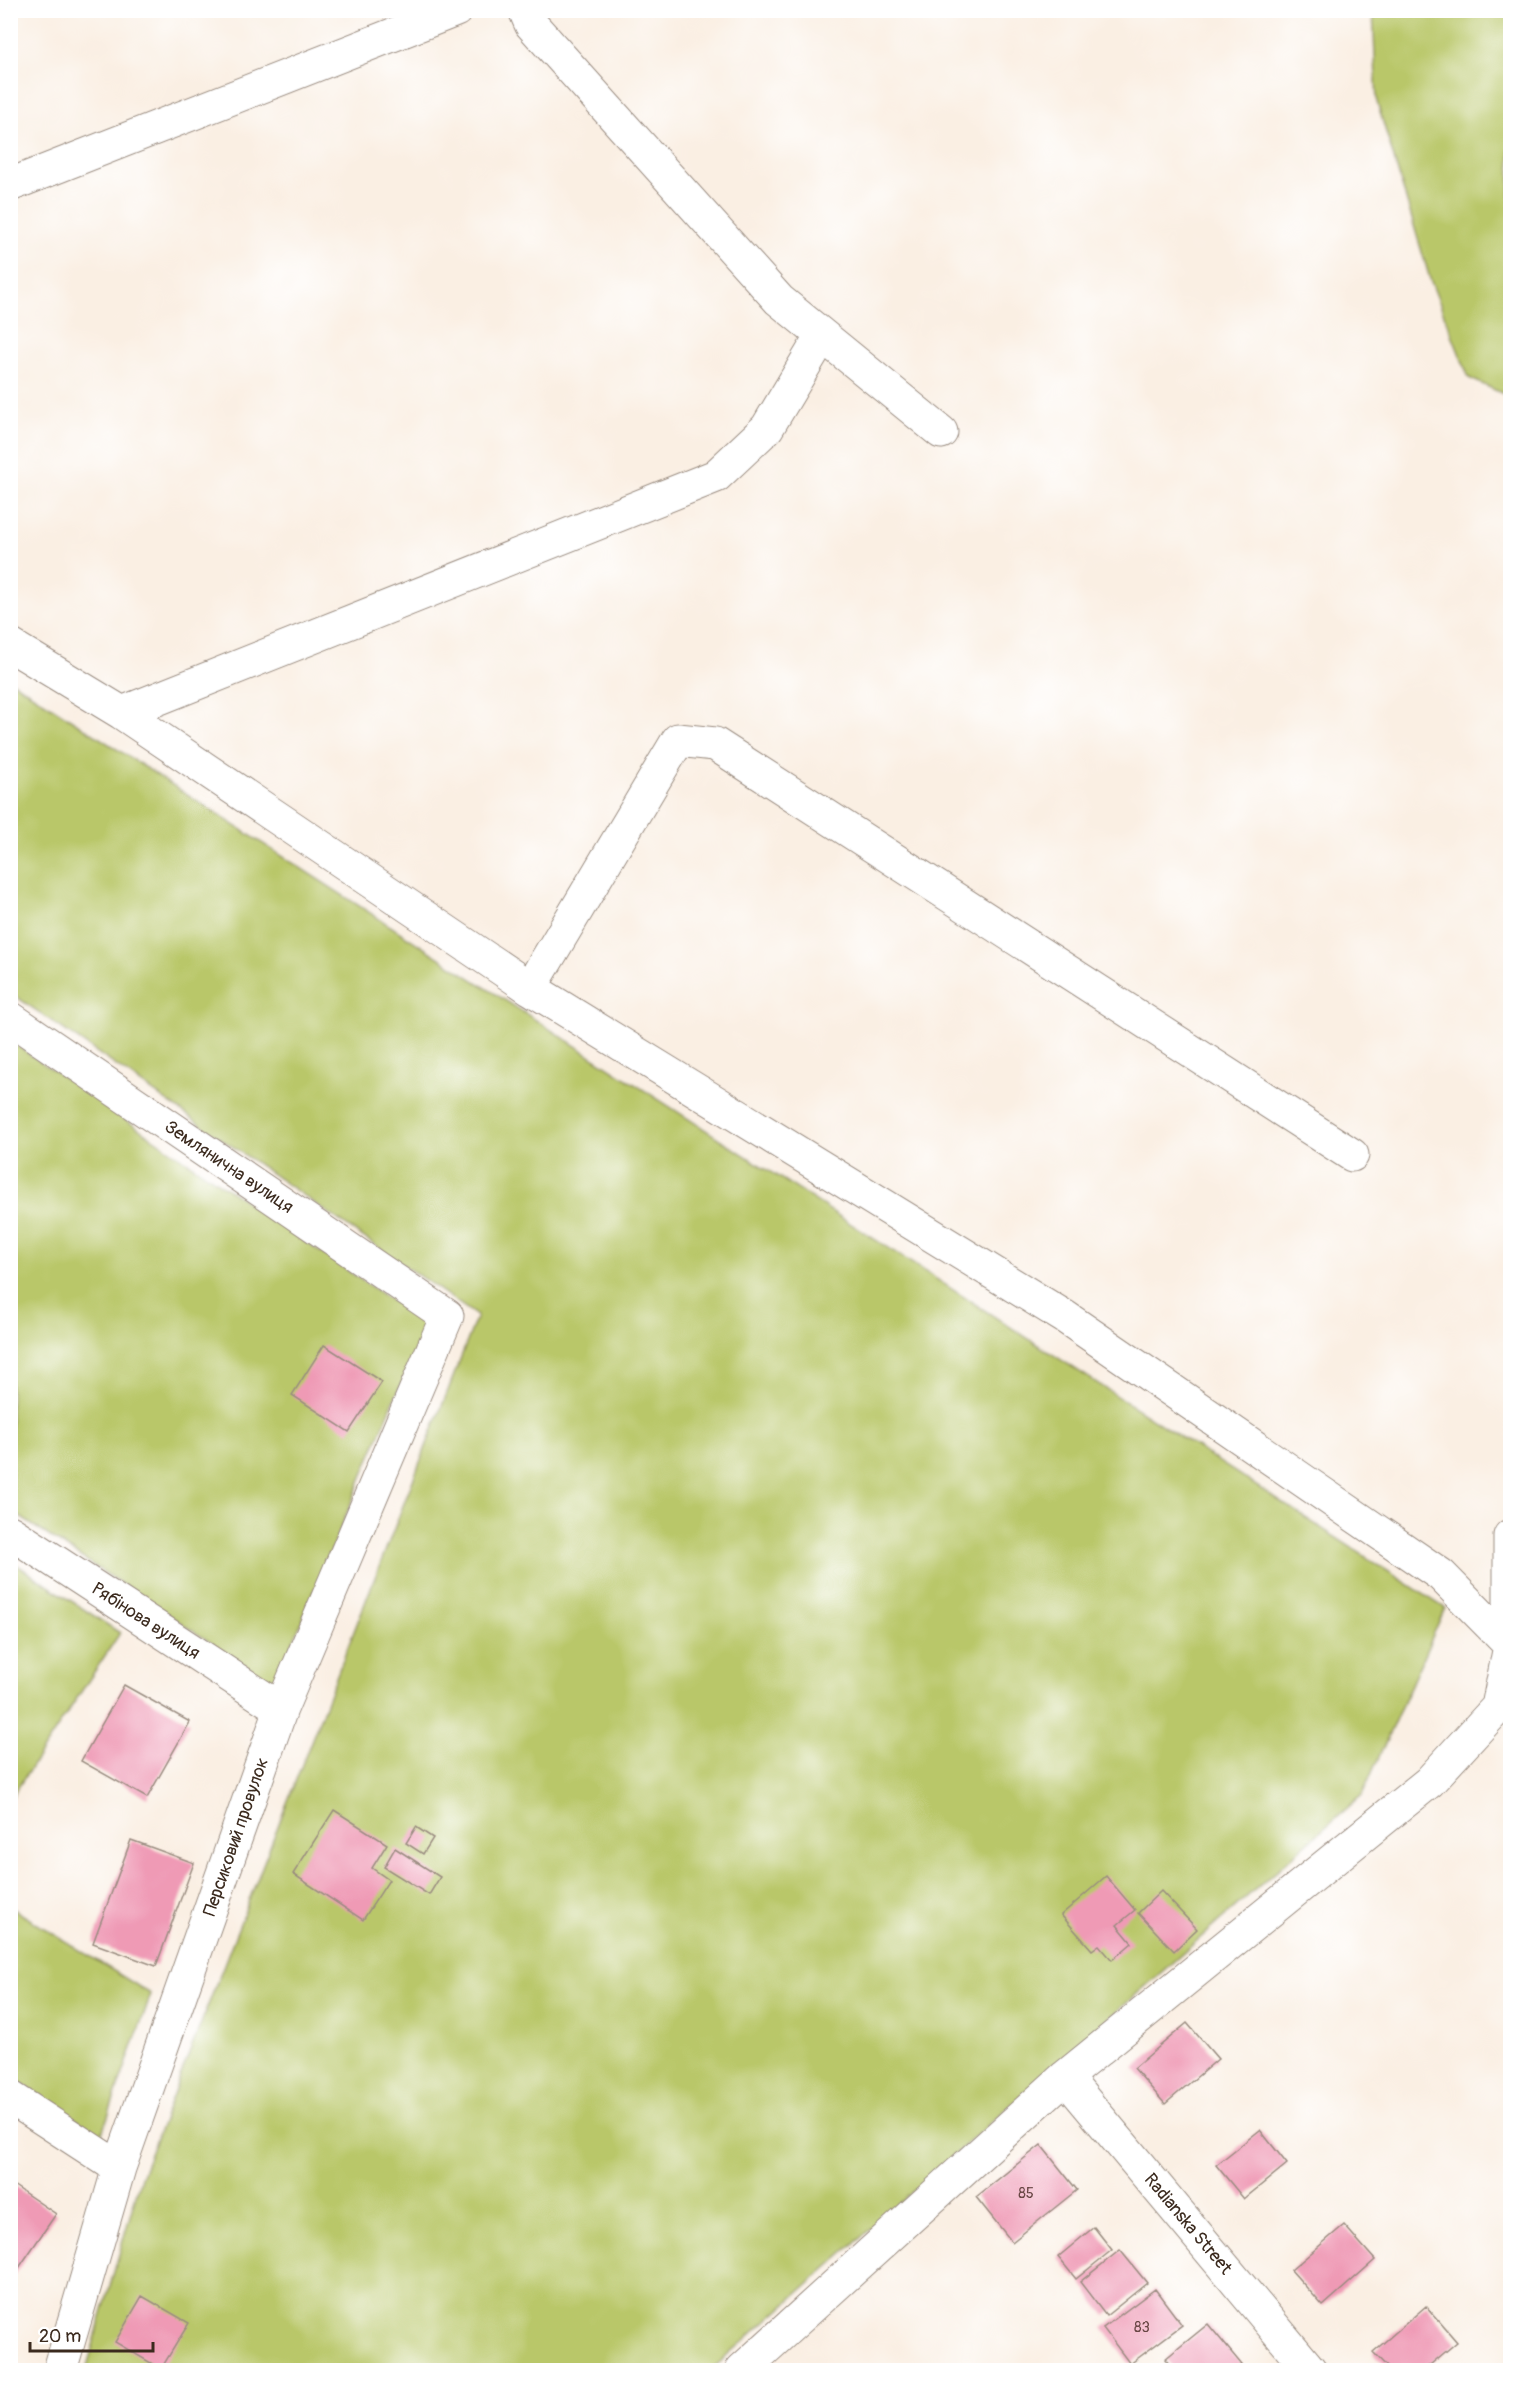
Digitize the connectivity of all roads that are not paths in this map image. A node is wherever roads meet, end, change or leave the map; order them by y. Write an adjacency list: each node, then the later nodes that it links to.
1 (456, 10): 3 (street)
2 (525, 10): 4 (street)
3 (10, 185)
4 (822, 336): 5 (street); 7 (street)
5 (941, 432)
6 (10, 645): 7 (street)
7 (122, 714): 8 (street)
8 (530, 988): 10 (street); 15 (street)
9 (10, 1018): 11 (street, Землянична вулиця)
10 (1352, 1155)
11 (447, 1316): 16 (street, Персиковий провулок)
12 (10, 1533): 16 (street, Рябінова вулиця)
13 (1510, 1536): 14 (street)
14 (1510, 1629)
15 (1510, 1645): 17 (street)
16 (281, 1709): 19 (street, Персиковий провулок)
17 (1065, 2077): 21 (street); 22 (street, Radianska Street)
18 (10, 2097): 19 (street)
19 (119, 2168): 20 (street, Персиковий провулок)
20 (60, 2370)
21 (742, 2370)
22 (1310, 2370)

